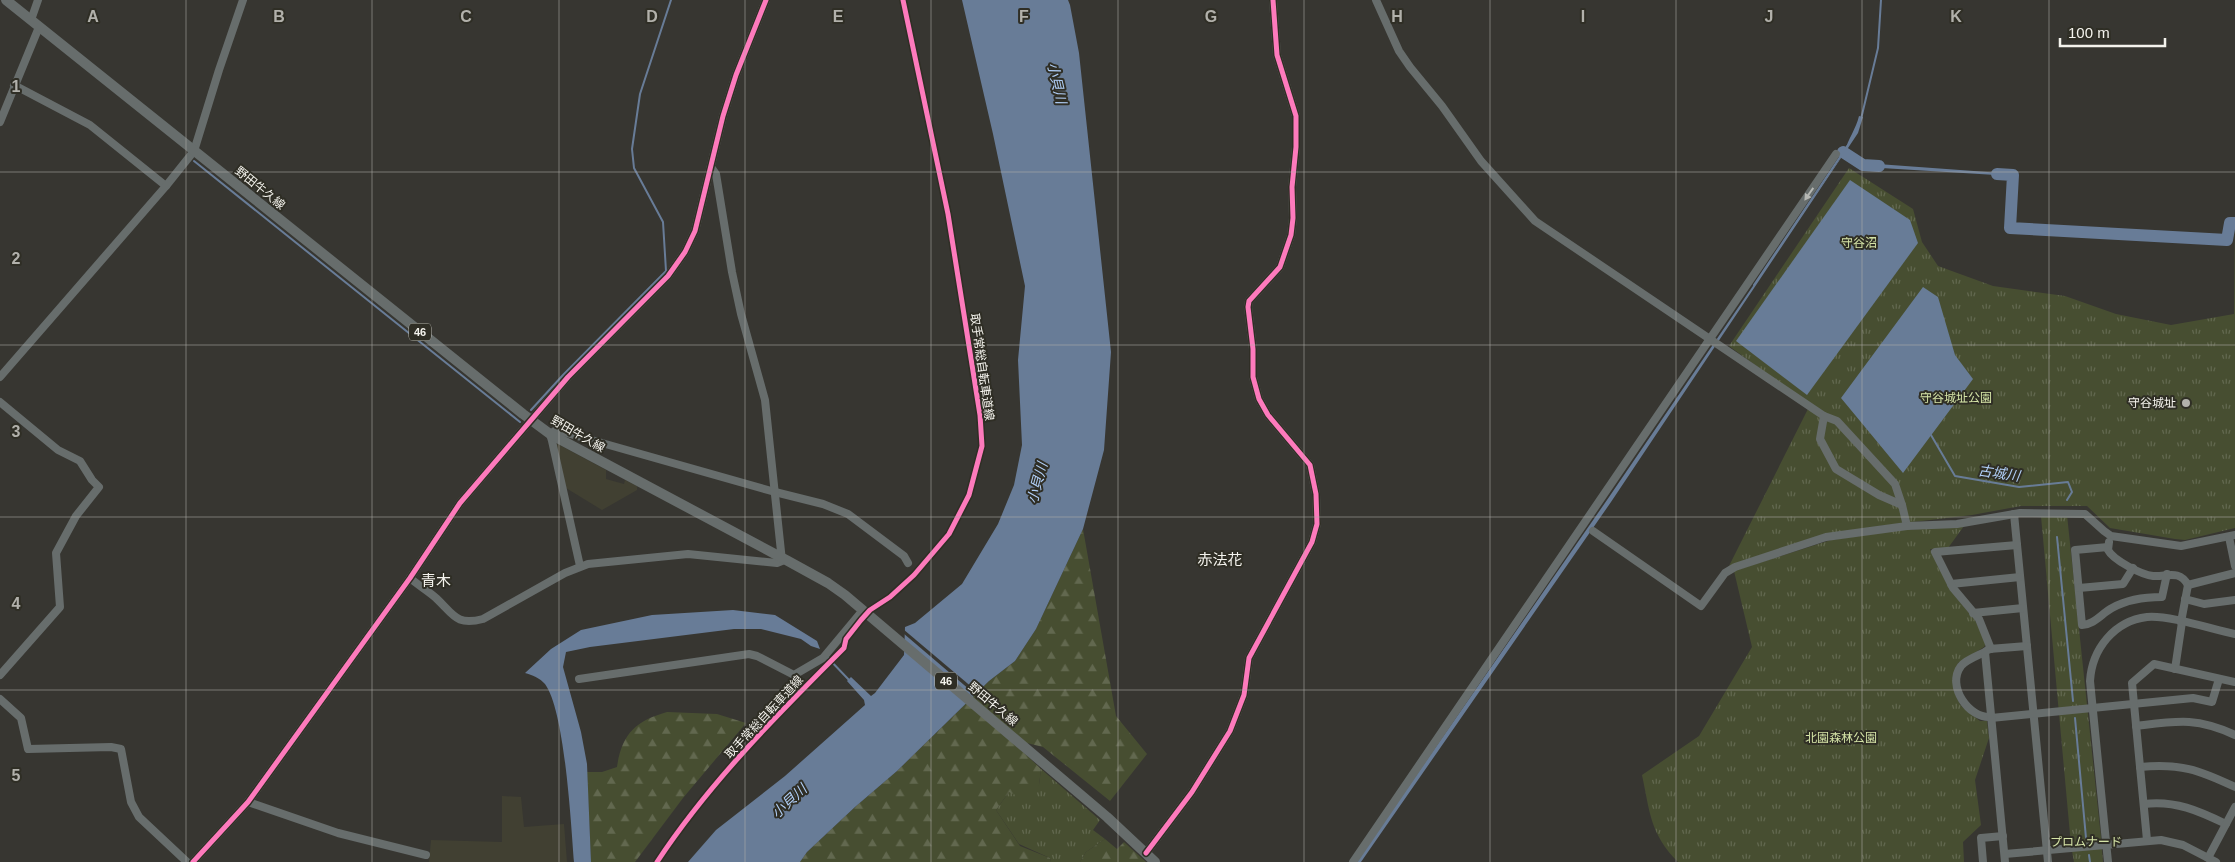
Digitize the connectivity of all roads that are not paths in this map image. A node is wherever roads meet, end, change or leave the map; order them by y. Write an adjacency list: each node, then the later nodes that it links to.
1 (6, 0): 7 (main road, 野田牛久線 / 46)
2 (38, 0): 7 (street)
3 (243, 0): 10 (street)
4 (766, 0): 12 (street)
5 (1273, 0): 72 (street)
6 (1376, 0): 14 (street)
7 (35, 24): 8 (street); 10 (main road, 野田牛久線 / 46)
8 (14, 85): 9 (street); 13 (street)
9 (0, 122)
10 (194, 151): 13 (street); 18 (main road, 野田牛久線 / 46)
11 (1836, 154): 14 (street, one-way to 14)
12 (711, 168): 18 (street); 20 (street)
13 (166, 186): 15 (street)
14 (1710, 338): 17 (street); 79 (street)
15 (0, 377)
16 (0, 402): 51 (street)
17 (1824, 416): 21 (street); 21 (street)
18 (531, 420): 19 (main road, 野田牛久線 / 46); 37 (street)
19 (550, 434): 20 (street); 29 (main road, 野田牛久線 / 46); 31 (street)
20 (775, 492): 29 (street); 30 (street)
21 (1902, 505): 23 (street)
22 (2014, 514): 23 (street); 25 (street); 27 (street)
23 (1907, 526): 24 (street)
24 (1593, 531)
25 (2111, 536): 26 (street); 28 (street)
26 (2232, 536): 32 (street)
27 (2017, 544): 36 (street); 38 (street)
28 (2108, 547): 33 (street); 40 (street)
29 (782, 558): 31 (street); 44 (main road, 野田牛久線 / 46)
30 (908, 563)
31 (580, 566): 37 (street)
32 (2235, 566)
33 (2134, 568): 35 (street); 40 (street)
34 (2235, 573): 39 (street)
35 (2167, 574): 39 (street); 40 (street)
36 (2020, 577): 38 (street); 43 (street)
37 (410, 578): 64 (street)
38 (1951, 584): 45 (street)
39 (2188, 586): 41 (street)
40 (2079, 588)
41 (2185, 600): 42 (street); 46 (street)
42 (2235, 600)
43 (2023, 608): 45 (street); 48 (street)
44 (866, 613): 52 (street); 72 (main road, 野田牛久線 / 46)
45 (1974, 613): 49 (street)
46 (2182, 622): 47 (street); 50 (street); 57 (street)
47 (2235, 634)
48 (2027, 646): 49 (street); 58 (street)
49 (1988, 650): 59 (street); 59 (street)
50 (2175, 668): 53 (street); 56 (street)
51 (0, 675)
52 (579, 679)
53 (2219, 679): 54 (street); 56 (street)
54 (2235, 682)
55 (0, 699): 76 (street)
56 (2134, 704): 57 (street); 60 (street)
57 (2093, 708): 58 (street); 70 (street)
58 (2033, 714): 59 (street); 71 (street)
59 (1991, 717): 68 (street)
60 (2136, 726): 61 (street); 62 (street)
61 (2235, 735)
62 (2140, 768): 63 (street); 65 (street)
63 (2235, 787)
64 (248, 802): 73 (street); 77 (street)
65 (2144, 804): 67 (street); 69 (street)
66 (2235, 807): 67 (street)
67 (2226, 824): 75 (street)
68 (2003, 836): 74 (street); 80 (street)
69 (2147, 840): 70 (street); 75 (street)
70 (2106, 844): 71 (street); 82 (street)
71 (2047, 850): 74 (street); 81 (street)
72 (1146, 853): 78 (main road, 野田牛久線 / 46)
73 (426, 854)
74 (2005, 858)
75 (2212, 860)
76 (188, 862)
77 (193, 862)
78 (1155, 862)
79 (1353, 862)
80 (1983, 862)
81 (2048, 862)
82 (2108, 862)

